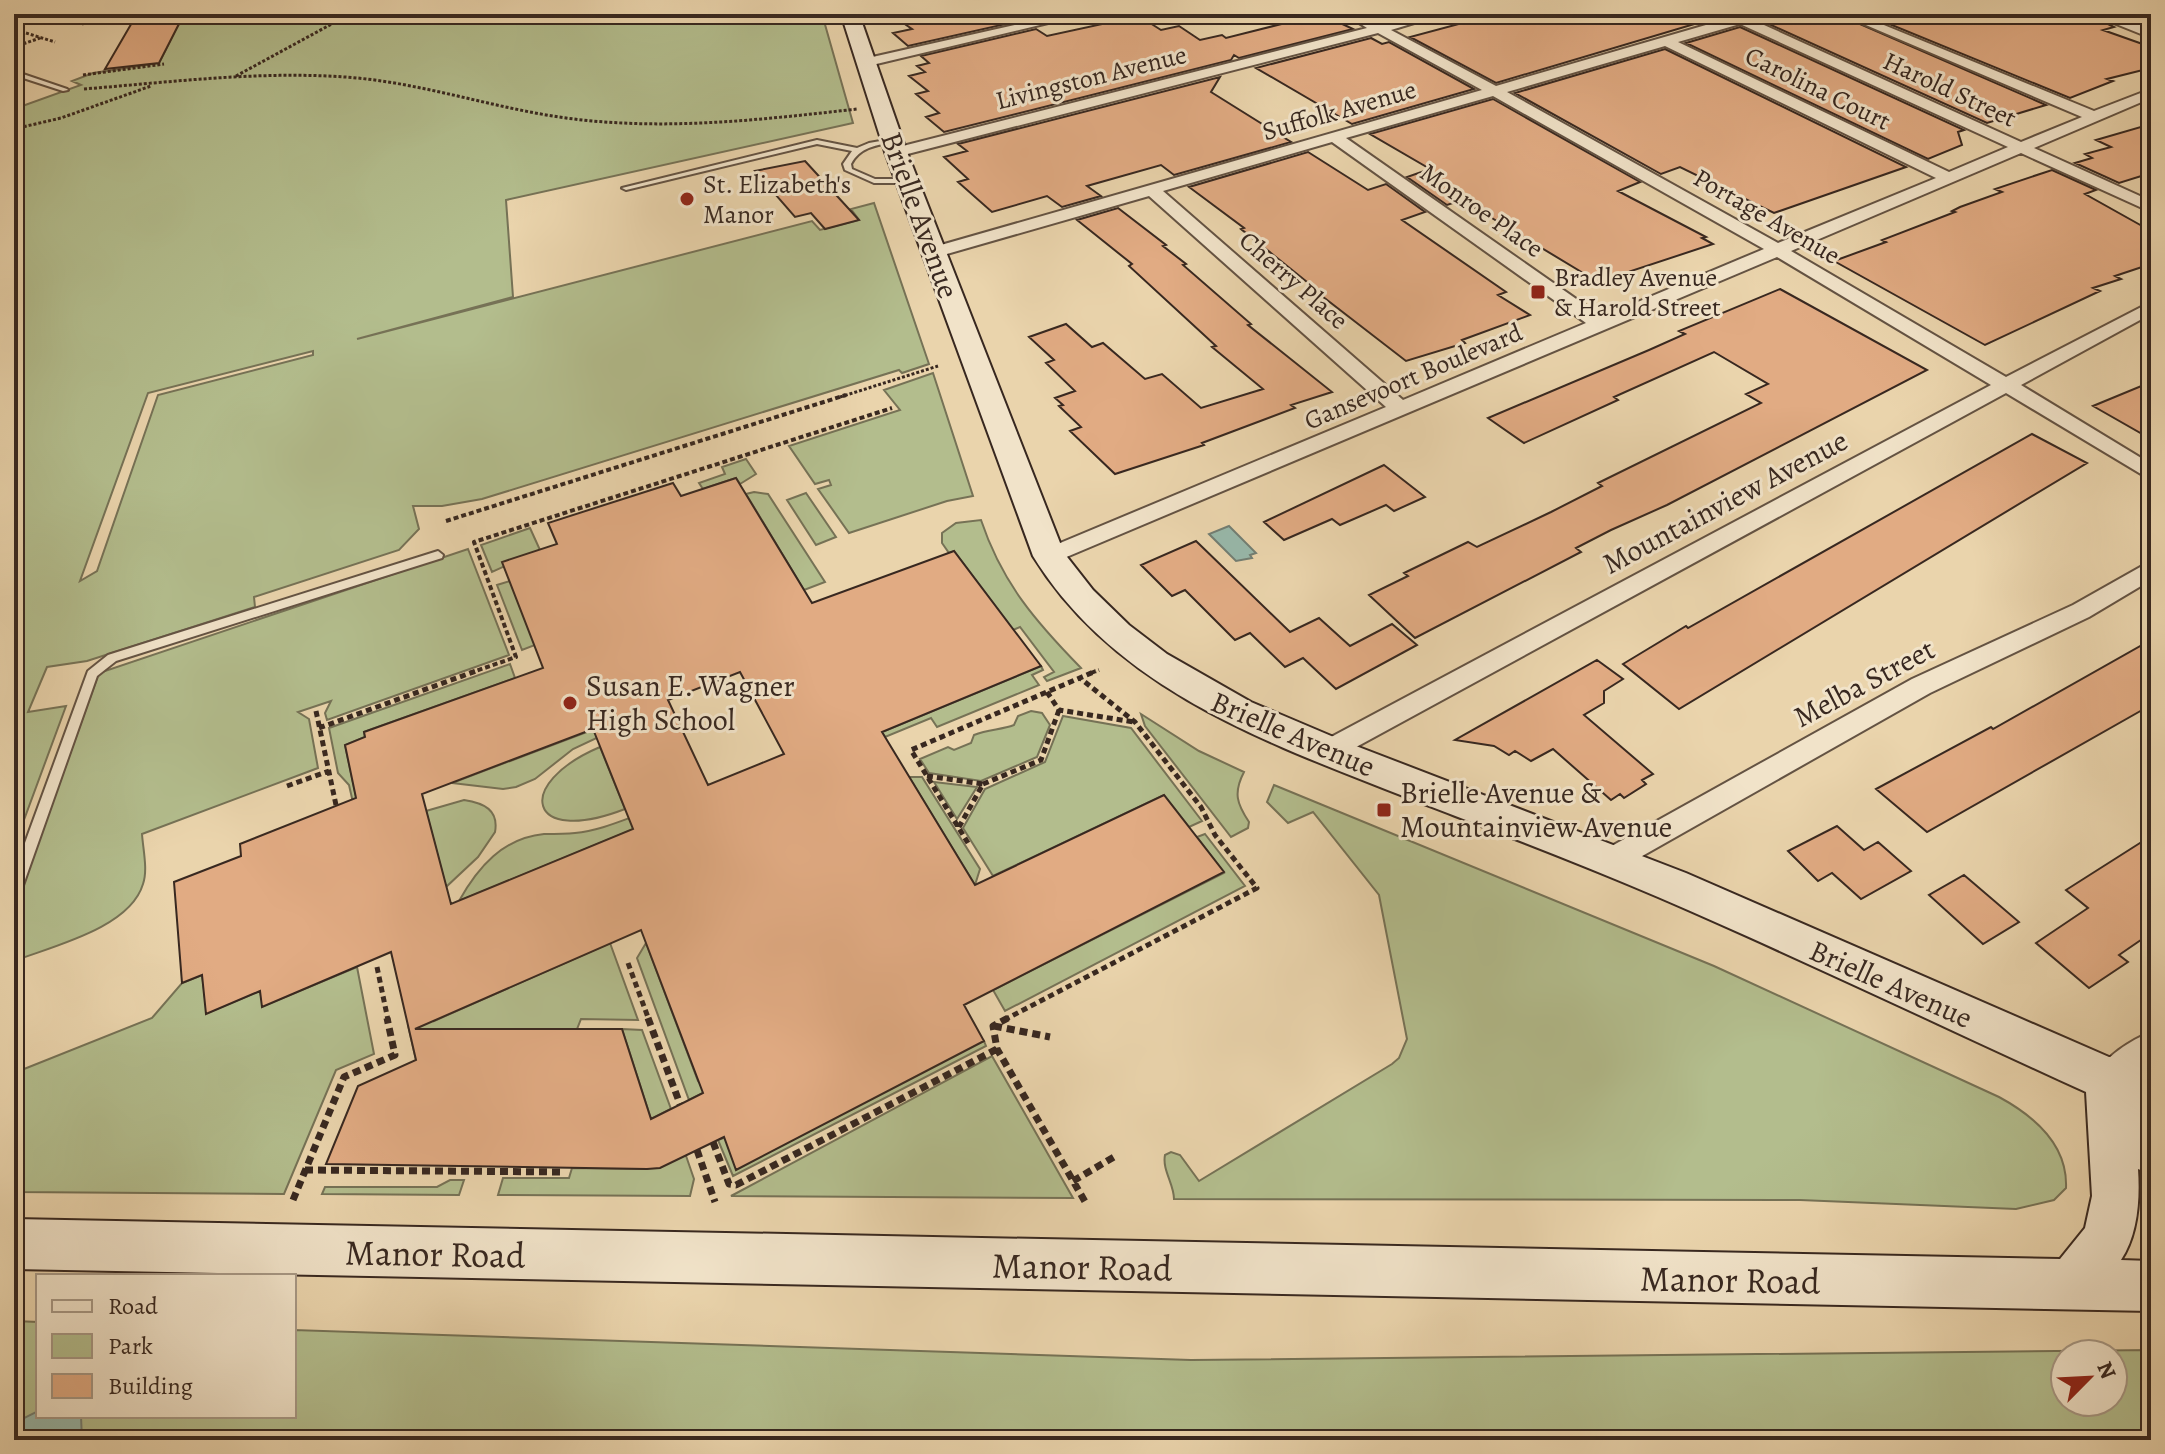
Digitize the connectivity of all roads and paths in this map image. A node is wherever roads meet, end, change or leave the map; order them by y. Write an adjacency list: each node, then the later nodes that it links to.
1 (350, 14): 25 (path)
2 (850, 14): 19 (street, Brielle Avenue)
3 (1080, 14): 19 (street)
4 (1351, 14): 12 (street, Portage Avenue)
5 (1438, 14): 12 (street, Livingston Avenue)
6 (1759, 14): 10 (street, Suffolk Avenue)
7 (1846, 14): 31 (street)
8 (2097, 14): 14 (street)
9 (104, 16): 11 (path)
10 (1735, 17): 16 (street, Suffolk Avenue); 35 (street, Harold Street)
11 (82, 24)
12 (1380, 29): 28 (street, Portage Avenue); 34 (street, Livingston Avenue)
13 (26, 33): 15 (path)
14 (2151, 34)
15 (41, 38): 17 (path); 18 (path)
16 (1666, 41): 28 (street, Suffolk Avenue); 37 (street, Carolina Court)
17 (55, 42)
18 (14, 47)
19 (868, 62): 30 (street, Brielle Avenue)
20 (164, 64): 24 (path)
21 (148, 66): 23 (path)
22 (14, 73): 27 (lane)
23 (89, 73)
24 (83, 75)
25 (232, 79): 26 (path); 30 (path)
26 (160, 83): 27 (path); 32 (path)
27 (65, 90)
28 (1496, 90): 33 (street, Suffolk Avenue); 42 (street, Portage Avenue)
29 (2151, 93): 31 (street, Gansevoort Boulevard)
30 (881, 107): 34 (street, Brielle Avenue)
31 (2095, 117): 35 (street, Gansevoort Boulevard)
32 (14, 129)
33 (1334, 137): 40 (street, Suffolk Avenue); 45 (street, Monroe Place)
34 (894, 146): 36 (lane); 38 (street, Brielle Avenue)
35 (2023, 148): 37 (street, Gansevoort Boulevard); 41 (street, Harold Street)
36 (858, 150): 38 (lane); 39 (lane)
37 (1949, 178): 42 (street, Gansevoort Boulevard)
38 (907, 181): 43 (street, Brielle Avenue)
39 (626, 188)
40 (1152, 190): 43 (street, Suffolk Avenue); 49 (street, Cherry Place)
41 (2151, 207)
42 (1777, 252): 45 (street, Gansevoort Boulevard); 47 (street, Portage Avenue)
43 (933, 253): 53 (street, Brielle Avenue)
44 (2151, 307): 47 (street, Mountainview Avenue)
45 (1601, 325): 49 (street, Gansevoort Boulevard)
46 (938, 366): 51 (path)
47 (2006, 385): 50 (street, Portage Avenue); 62 (street, Mountainview Avenue)
48 (892, 408): 61 (path)
49 (1401, 409): 53 (street, Gansevoort Boulevard)
50 (2151, 473)
51 (446, 521)
52 (438, 555): 71 (lane)
53 (1049, 556): 62 (street, Brielle Avenue)
54 (2151, 569): 70 (street, Melba Street)
55 (1099, 670): 56 (path)
56 (1080, 678): 57 (path); 60 (path)
57 (1047, 692): 58 (path); 64 (path)
58 (1059, 710): 60 (path); 65 (path)
59 (316, 711): 61 (path)
60 (1135, 722): 74 (path)
61 (319, 728): 63 (path)
62 (1327, 751): 70 (street, Brielle Avenue)
63 (329, 771): 66 (path); 67 (path)
64 (927, 776): 65 (path); 68 (path)
65 (983, 784): 68 (path)
66 (287, 786)
67 (336, 805)
68 (959, 828): 69 (path)
69 (968, 843)
70 (1611, 860): 78 (street, Brielle Avenue)
71 (14, 891)
72 (628, 963): 79 (path)
73 (377, 967): 84 (path)
74 (993, 1026): 75 (path); 77 (path)
75 (1050, 1037)
76 (2151, 1047): 78 (street)
77 (997, 1049): 80 (path); 86 (path)
78 (2130, 1078): 82 (street); 91 (street)
79 (680, 1104)
80 (713, 1142)
81 (697, 1150): 88 (path)
82 (2151, 1151)
83 (1114, 1157): 86 (path)
84 (305, 1170): 85 (path); 87 (path)
85 (564, 1172)
86 (1073, 1181): 89 (path)
87 (293, 1200)
88 (715, 1202)
89 (1087, 1205)
90 (14, 1244): 91 (street, Manor Road)
91 (2071, 1286): 92 (street, Manor Road)
92 (2151, 1286)

